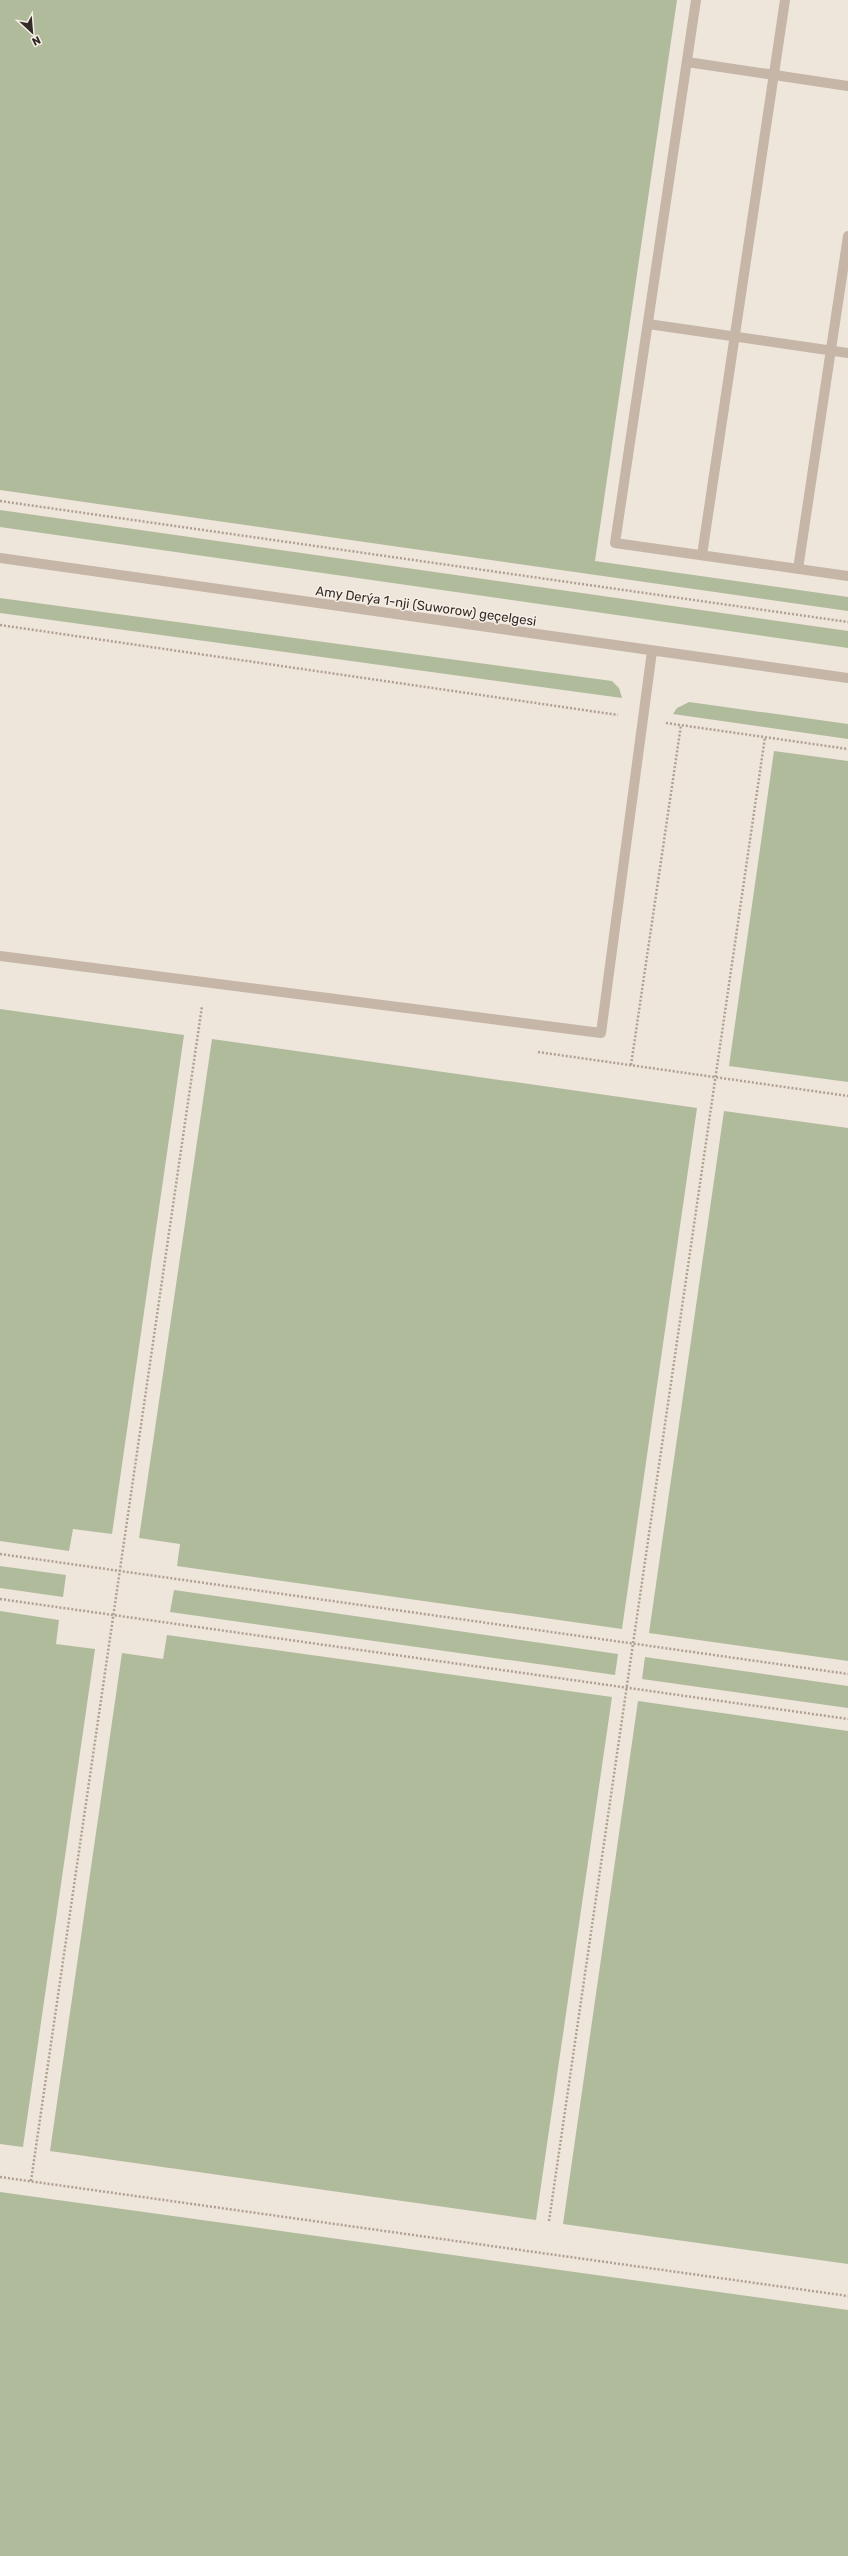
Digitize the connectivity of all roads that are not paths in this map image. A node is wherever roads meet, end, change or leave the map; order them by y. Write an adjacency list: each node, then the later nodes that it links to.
1 (696, 0): 3 (street)
2 (785, 0): 4 (street)
3 (687, 62): 4 (street); 7 (street)
4 (774, 75): 5 (street); 8 (street)
5 (848, 86)
6 (848, 236): 9 (street)
7 (648, 324): 8 (street); 11 (street)
8 (734, 337): 9 (street); 11 (street)
9 (831, 350): 10 (street); 13 (street)
10 (848, 353)
11 (702, 555): 13 (street)
12 (0, 558): 15 (street, Amy Derýa 1-nji (Suworow) geçelgesi)
13 (798, 569): 14 (street)
14 (848, 576)
15 (652, 651): 16 (street, Amy Derýa 1-nji (Suworow) geçelgesi); 17 (street)
16 (848, 678)
17 (0, 956)

